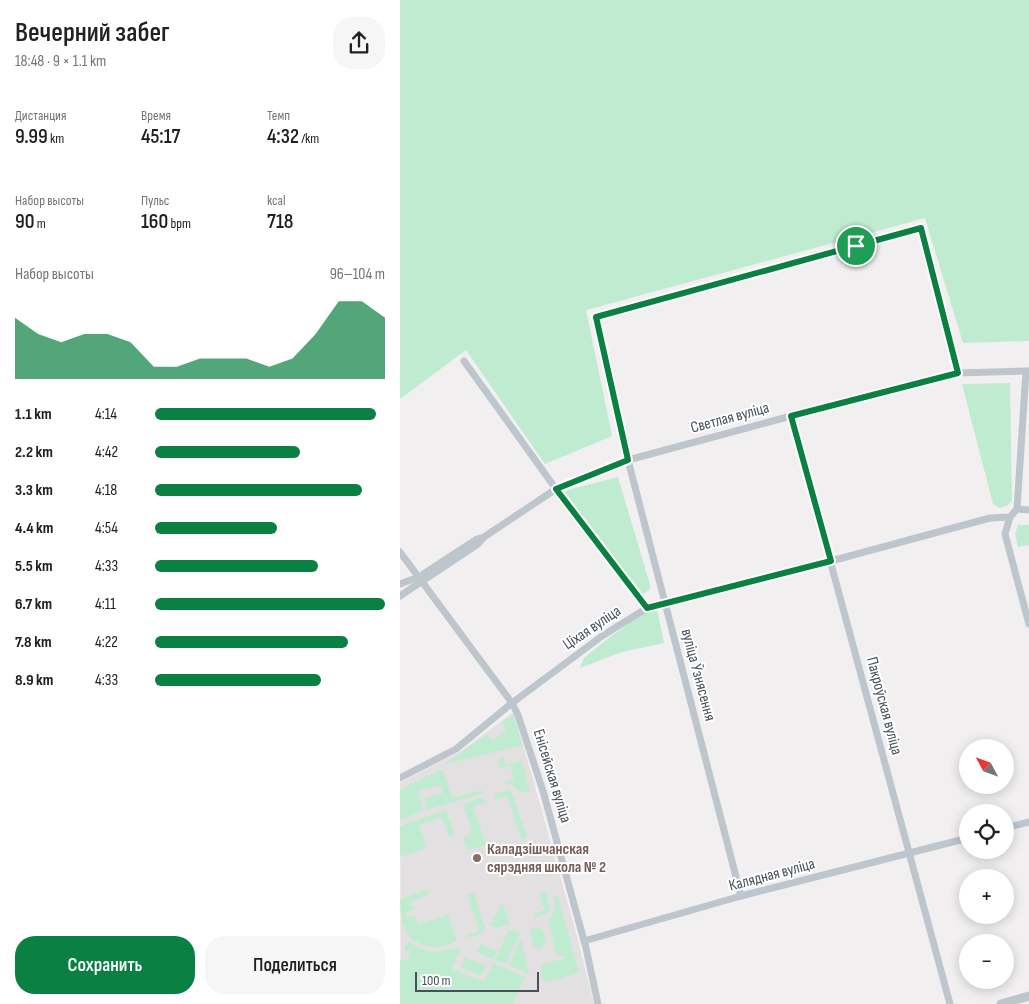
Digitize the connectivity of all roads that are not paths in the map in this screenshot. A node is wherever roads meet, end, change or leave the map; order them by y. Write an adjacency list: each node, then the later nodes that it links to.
1 (464, 361): 6 (street)
2 (1027, 371): 3 (street, Светлая вуліца); 7 (street)
3 (958, 373): 4 (street, Светлая вуліца); 5 (street, вуліца Ўзнясення)
4 (791, 416): 5 (street, Светлая вуліца); 11 (street, Пакроўская вуліца)
5 (628, 460): 6 (street, Светлая вуліца); 15 (street, вуліца Ўзнясення)
6 (556, 489): 12 (street, Светлая вуліца); 16 (street)
7 (1017, 509): 8 (street); 9 (street)
8 (1029, 510)
9 (1010, 517): 11 (street, Ціхая вуліца); 17 (street)
10 (400, 552): 12 (street, Енісейская вуліца)
11 (831, 561): 15 (street, Ціхая вуліца); 23 (street, Пакроўская вуліца)
12 (420, 580): 13 (street, Светлая вуліца); 14 (street, Светлая вуліца); 18 (street, Енісейская вуліца)
13 (400, 584)
14 (400, 596)
15 (665, 603): 16 (street, Ціхая вуліца); 24 (street, вуліца Ўзнясення)
16 (647, 608): 18 (street, Ціхая вуліца)
17 (1029, 624)
18 (512, 703): 19 (street, Ціхая вуліца); 25 (street, Енісейская вуліца)
19 (400, 778)
20 (1029, 822): 21 (street)
21 (1014, 826)
22 (959, 840): 23 (street, Калядная вуліца)
23 (909, 853): 24 (street, Калядная вуліца); 28 (street, Пакроўская вуліца)
24 (741, 896): 25 (street, Калядная вуліца)
25 (584, 941): 27 (street, Енісейская вуліца)
26 (1029, 996): 29 (street)
27 (598, 1004)
28 (950, 1004)
29 (1001, 1004)

